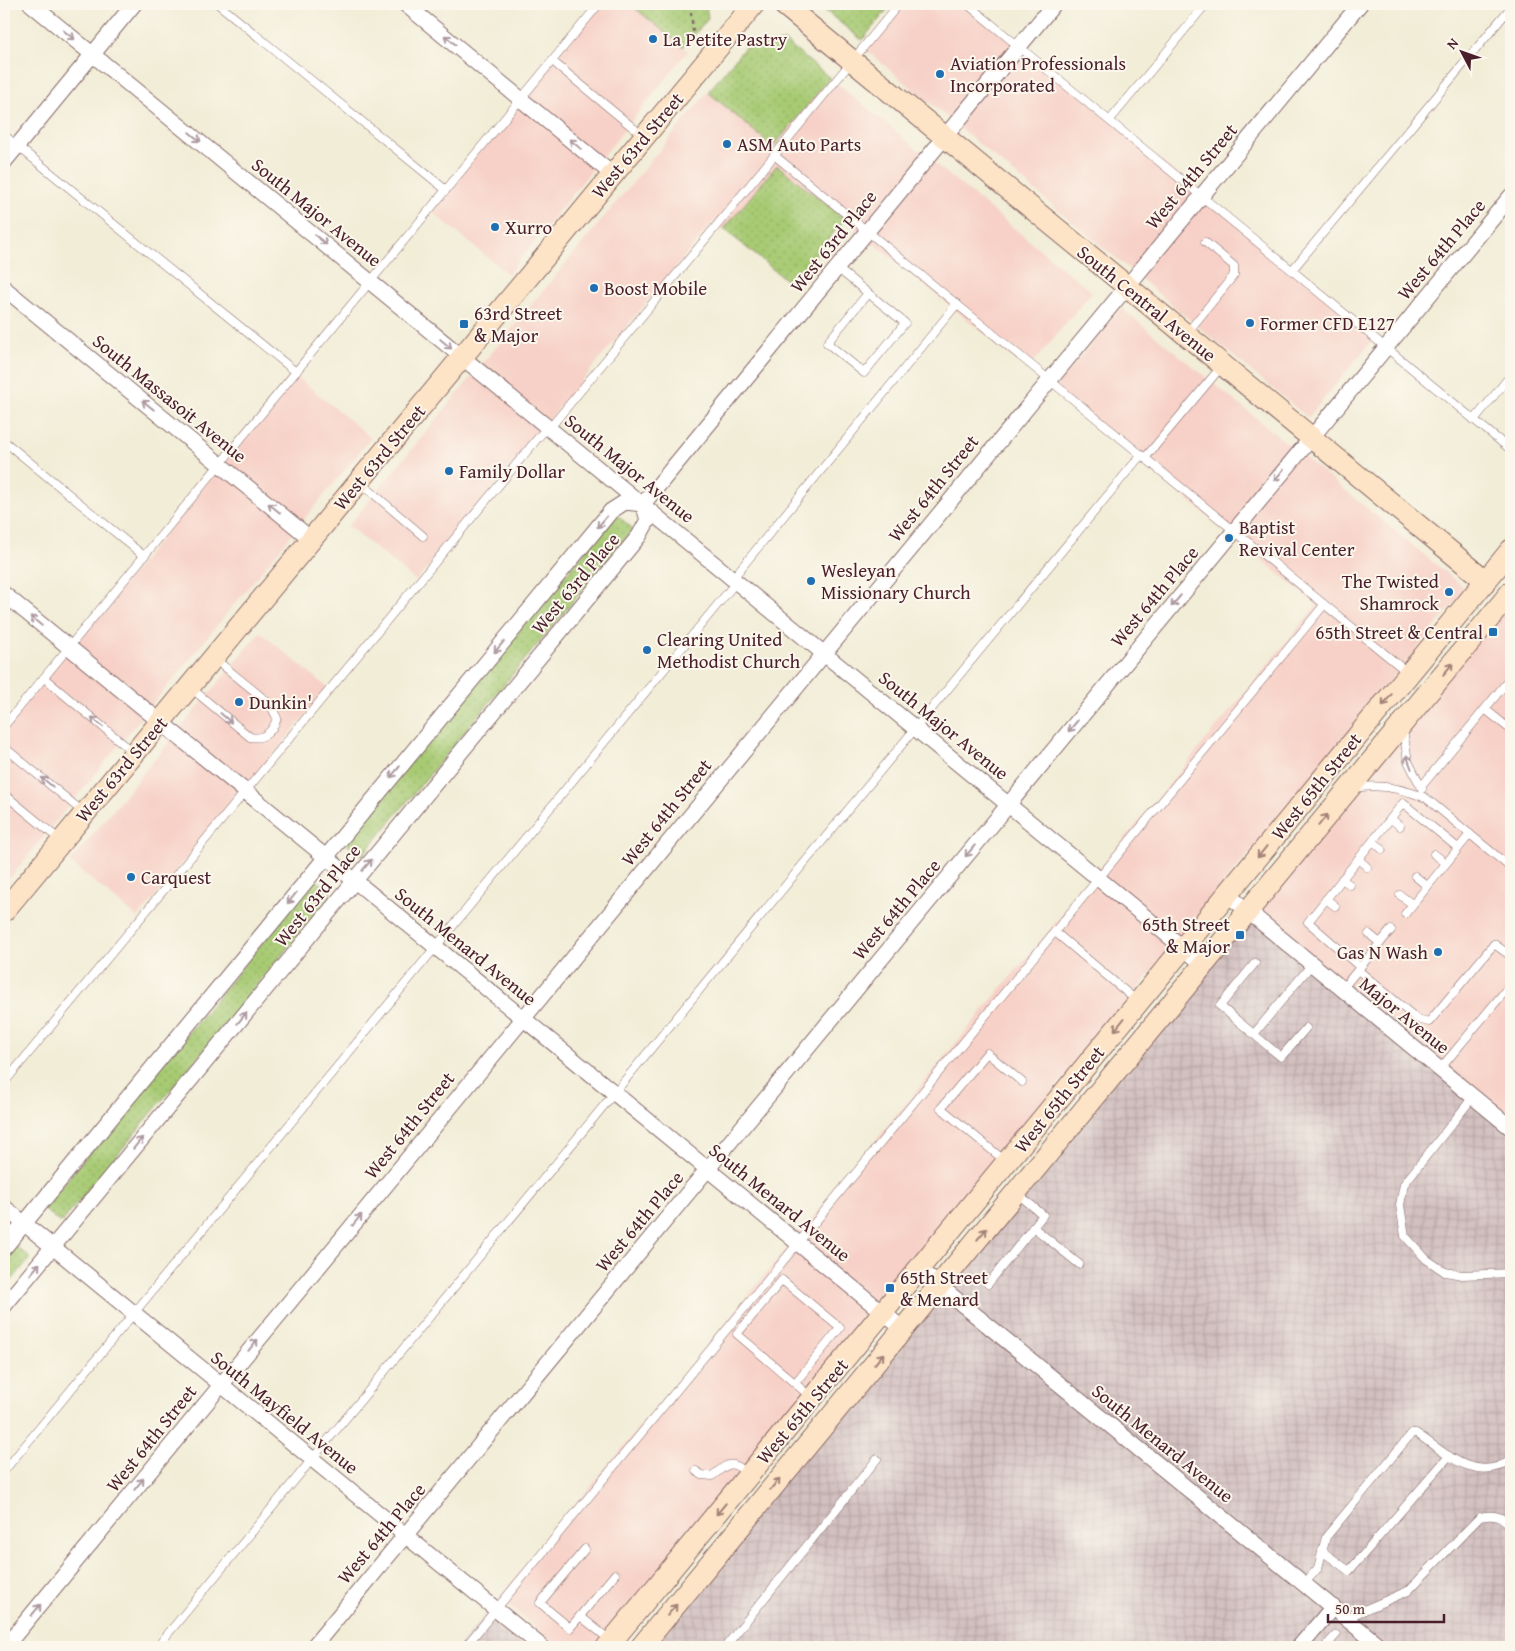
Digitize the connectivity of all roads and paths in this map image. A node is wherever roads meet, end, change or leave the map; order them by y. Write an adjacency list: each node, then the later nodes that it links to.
1 (31, 4): 17 (street, South Major Avenue, one-way to 17)
2 (134, 4): 17 (street)
3 (218, 4): 29 (lane)
4 (405, 4): 20 (street, one-way to 4)
5 (690, 4): 15 (path)
6 (754, 4): 23 (street, West 63rd Street)
7 (783, 4): 18 (street, South Central Avenue)
8 (899, 4): 18 (lane)
9 (967, 4): 16 (lane)
10 (1054, 4): 16 (street, West 63rd Place)
11 (1206, 4): 21 (lane)
12 (1360, 4): 30 (street, West 64th Street)
13 (596, 5): 20 (lane)
14 (1511, 7): 35 (lane)
15 (694, 39)
16 (1019, 46): 21 (lane); 24 (street, West 63rd Place)
17 (93, 54): 25 (street); 36 (street, South Major Avenue, one-way to 36)
18 (852, 61): 24 (street, South Central Avenue); 26 (lane)
19 (557, 65): 23 (lane)
20 (521, 99): 28 (street, one-way to 20); 29 (lane)
21 (1110, 120): 30 (lane)
22 (4, 135): 25 (lane)
23 (644, 137): 28 (street, West 63rd Street)
24 (945, 137): 32 (street, West 63rd Place); 37 (street, South Central Avenue)
25 (17, 146): 27 (street); 45 (lane)
26 (774, 155): 32 (lane); 49 (lane)
27 (4, 162)
28 (613, 175): 43 (street, West 63rd Street)
29 (446, 190): 36 (lane)
30 (1201, 194): 35 (lane); 37 (street, West 64th Street)
31 (1511, 196): 42 (street, West 64th Place)
32 (868, 231): 34 (street, West 63rd Place); 40 (lane)
33 (1205, 242): 41 (lane)
34 (837, 268): 39 (lane); 56 (street, West 63rd Place)
35 (1293, 270): 42 (lane)
36 (371, 281): 43 (street, South Major Avenue, one-way to 43); 45 (lane)
37 (1126, 285): 41 (street, South Central Avenue); 47 (street, West 64th Street)
38 (4, 288): 54 (street, South Massasoit Avenue, one-way to 38)
39 (868, 293): 39 (lane)
40 (957, 304): 47 (lane); 62 (lane)
41 (1185, 334): 44 (street, South Central Avenue)
42 (1387, 346): 48 (lane); 50 (street, West 64th Place)
43 (462, 357): 49 (street, South Major Avenue); 55 (street, West 63rd Street)
44 (1222, 365): 50 (street, South Central Avenue); 53 (lane)
45 (296, 372): 54 (lane)
46 (1511, 375): 48 (lane)
47 (1049, 379): 53 (lane); 68 (street, West 64th Street)
48 (1474, 420): 52 (lane)
49 (548, 428): 56 (street, South Major Avenue); 84 (lane)
50 (1310, 437): 57 (street, West 64th Place, one-way to 57); 63 (street, South Central Avenue)
51 (4, 441): 61 (lane)
52 (1511, 450)
53 (1143, 456): 57 (lane); 78 (lane)
54 (219, 464): 59 (street, South Massasoit Avenue, one-way to 54); 61 (lane)
55 (359, 482): 58 (lane); 59 (street, West 63rd Street)
56 (643, 504): 62 (street, South Major Avenue); 99 (street, West 63rd Place, one-way to 99); 107 (street, West 63rd Place, one-way to 56)
57 (1234, 531): 66 (lane); 89 (street, West 64th Place, one-way to 89)
58 (423, 536)
59 (311, 539): 69 (street, West 63rd Street)
60 (1511, 550): 63 (street, West 65th Street)
61 (144, 556): 67 (lane)
62 (735, 579): 68 (street, South Major Avenue); 122 (lane)
63 (1486, 582): 65 (street, South Central Avenue); 70 (street, West 65th Street)
64 (4, 594): 67 (street, South Menard Avenue, one-way to 64)
65 (1510, 598): 76 (street, West 65th Street, one-way to 65)
66 (1324, 605): 70 (lane); 105 (lane)
67 (68, 648): 71 (lane); 75 (street, South Menard Avenue)
68 (824, 653): 78 (street, South Major Avenue); 132 (street, West 64th Street)
69 (213, 658): 73 (street, West 63rd Street); 73 (lane, one-way to 69)
70 (1408, 674): 110 (street, West 65th Street, one-way to 110)
71 (44, 678): 77 (lane); 81 (lane, one-way to 71)
72 (1511, 681): 74 (lane)
73 (189, 687): 75 (street, West 63rd Street)
74 (1485, 708): 79 (lane); 82 (lane)
75 (160, 722): 81 (street, West 63rd Street); 84 (street, South Menard Avenue)
76 (1404, 723): 82 (lane, one-way to 76); 83 (street, West 65th Street)
77 (4, 726)
78 (916, 728): 89 (street, South Major Avenue); 138 (lane)
79 (1511, 730)
80 (4, 747): 90 (lane, one-way to 80)
81 (134, 753): 90 (street, West 63rd Street)
82 (1421, 787): 87 (lane)
83 (1348, 790): 85 (lane); 116 (street, West 65th Street, one-way to 83)
84 (245, 792): 99 (street, South Menard Avenue); 137 (lane)
85 (1412, 792): 87 (lane); 88 (lane)
86 (4, 794): 95 (lane)
87 (1426, 798): 93 (lane)
88 (1403, 803): 91 (lane); 96 (lane)
89 (1008, 804): 105 (street, South Major Avenue); 142 (street, West 64th Place, one-way to 142)
90 (85, 813): 95 (street, West 63rd Street)
91 (1391, 819): 92 (lane); 94 (lane)
92 (1400, 826)
93 (1470, 834): 96 (lane); 103 (lane)
94 (1373, 841): 97 (lane); 100 (lane)
95 (61, 842): 114 (street, West 63rd Street)
96 (1458, 848): 101 (lane)
97 (1382, 849)
98 (1434, 854): 101 (lane)
99 (325, 857): 107 (street, South Menard Avenue); 145 (street, West 63rd Place, one-way to 145)
100 (1358, 859): 102 (lane); 106 (lane)
101 (1446, 864): 109 (lane)
102 (1367, 867)
103 (1511, 868)
104 (1415, 876): 109 (lane)
105 (1099, 878): 119 (lane); 123 (street, South Major Avenue)
106 (1342, 879): 108 (lane); 112 (lane)
107 (354, 881): 122 (street, South Menard Avenue); 148 (street, West 63rd Place, one-way to 107)
108 (1350, 885)
109 (1427, 886): 113 (lane)
110 (1227, 894): 116 (street, Major Avenue); 123 (street, West 65th Street)
111 (1400, 895): 113 (lane)
112 (1326, 899): 115 (lane); 128 (lane)
113 (1412, 904): 117 (lane)
114 (5, 906)
115 (1335, 906)
116 (1248, 912): 126 (street, West 65th Street); 127 (street, Major Avenue)
117 (1405, 914)
118 (1391, 930): 121 (lane)
119 (1055, 932): 131 (lane); 147 (lane)
120 (1369, 934): 121 (lane)
121 (1380, 943): 128 (lane)
122 (435, 947): 132 (street, South Menard Avenue); 157 (lane)
123 (1183, 947): 126 (street, South Major Avenue); 131 (street, West 65th Street)
124 (1511, 956): 128 (lane)
125 (1255, 963): 134 (lane)
126 (1204, 964): 143 (street, West 65th Street)
127 (1312, 964): 130 (street, Major Avenue); 134 (lane)
128 (1359, 969): 130 (lane)
129 (1511, 984): 135 (lane)
130 (1342, 989): 135 (street, Major Avenue)
131 (1138, 1002): 141 (street, West 65th Street, one-way to 141)
132 (522, 1018): 138 (street, South Menard Avenue); 162 (street, West 64th Street, one-way to 132)
133 (1306, 1028): 134 (lane)
134 (1254, 1034)
135 (1440, 1069): 139 (street, Major Avenue)
136 (1022, 1082): 141 (lane)
137 (4, 1083)
138 (615, 1094): 142 (street, South Menard Avenue); 166 (lane)
139 (1473, 1096): 140 (street, Major Avenue); 152 (lane)
140 (1511, 1128)
141 (1007, 1162): 151 (street, West 65th Street)
142 (707, 1169): 147 (street, South Menard Avenue); 172 (street, West 64th Place)
143 (1016, 1192): 146 (lane); 154 (street, West 65th Street, one-way to 143)
144 (4, 1207): 145 (street, South Mayfield Avenue)
145 (24, 1224): 148 (street, South Mayfield Avenue); 149 (street, West 63rd Place)
146 (1033, 1228): 150 (lane); 153 (lane)
147 (797, 1243): 156 (lane); 158 (street, South Menard Avenue)
148 (53, 1247): 155 (street, West 63rd Place, one-way to 148); 157 (street, South Mayfield Avenue)
149 (4, 1248)
150 (1079, 1264)
151 (919, 1269): 154 (street, South Menard Avenue); 158 (street, West 65th Street)
152 (1511, 1273)
153 (988, 1284)
154 (939, 1286): 160 (street, West 65th Street); 176 (street, South Menard Avenue)
155 (4, 1306)
156 (740, 1311): 159 (lane); 178 (lane)
157 (133, 1313): 162 (street, South Mayfield Avenue); 168 (lane)
158 (883, 1313): 160 (street, South Menard Avenue); 163 (street, West 65th Street)
159 (749, 1319): 161 (lane); 161 (lane)
160 (903, 1329): 188 (street, West 65th Street, one-way to 160)
161 (795, 1383): 163 (lane)
162 (221, 1385): 166 (street, South Mayfield Avenue); 183 (street, West 64th Street, one-way to 162)
163 (813, 1398): 170 (street, West 65th Street)
164 (1449, 1456): 167 (lane); 174 (lane); 174 (lane)
165 (877, 1459): 189 (lane)
166 (313, 1460): 172 (street, South Mayfield Avenue); 184 (lane)
167 (1511, 1460)
168 (4, 1471)
169 (696, 1471): 170 (lane)
170 (750, 1474): 182 (street, West 65th Street, one-way to 182)
171 (1511, 1526): 180 (lane)
172 (405, 1536): 178 (street, South Mayfield Avenue); 185 (street, West 64th Place)
173 (584, 1549): 179 (lane)
174 (1322, 1551): 176 (lane)
175 (615, 1574): 179 (lane)
176 (1304, 1584): 177 (street, South Menard Avenue)
177 (1333, 1607): 180 (street, South Menard Avenue); 190 (street)
178 (496, 1610): 186 (lane); 187 (street, South Mayfield Avenue)
179 (580, 1616): 182 (lane)
180 (1346, 1618): 192 (street, South Menard Avenue)
181 (1336, 1635): 191 (lane)
182 (609, 1644)
183 (5, 1647)
184 (157, 1647)
185 (313, 1647)
186 (465, 1647)
187 (542, 1647)
188 (641, 1647)
189 (724, 1647)
190 (1299, 1647)
191 (1325, 1647)
192 (1381, 1647)

